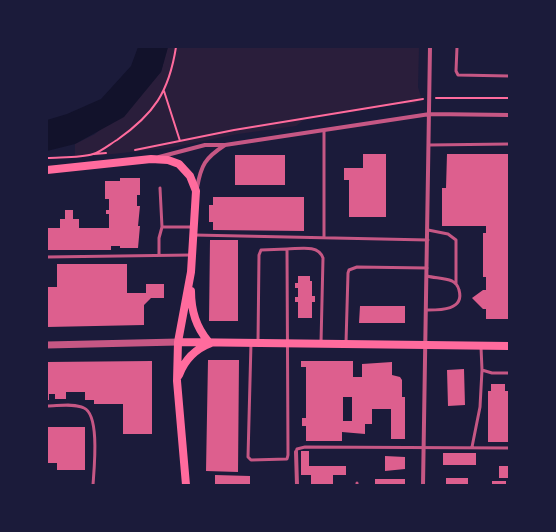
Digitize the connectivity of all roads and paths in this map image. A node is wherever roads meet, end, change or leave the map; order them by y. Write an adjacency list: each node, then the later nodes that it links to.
1 (176, 47): 5 (path)
2 (430, 47): 6 (street)
3 (457, 47): 4 (lane)
4 (509, 76)
5 (164, 91): 11 (path); 17 (path)
6 (430, 98): 7 (path); 8 (street); 11 (path)
7 (509, 98)
8 (430, 114): 9 (street); 10 (street); 14 (street)
9 (509, 115)
10 (324, 130): 13 (street); 27 (lane)
11 (180, 141): 15 (path)
12 (509, 144): 14 (lane)
13 (225, 145): 19 (street); 22 (street)
14 (429, 145): 25 (street)
15 (134, 150)
16 (107, 153): 17 (path)
17 (94, 154): 18 (path)
18 (47, 158)
19 (151, 159): 20 (main road); 22 (main road)
20 (47, 170)
21 (160, 188): 23 (lane)
22 (196, 191): 24 (main road)
23 (162, 227): 24 (lane); 30 (lane)
24 (195, 227): 26 (main road)
25 (428, 230): 28 (street); 36 (lane)
26 (194, 235): 27 (lane); 31 (main road)
27 (324, 238): 28 (lane)
28 (428, 240): 33 (street)
29 (287, 249): 40 (lane); 41 (lane); 42 (lane)
30 (159, 255): 31 (lane); 32 (lane)
31 (193, 255): 34 (main road)
32 (47, 257)
33 (427, 268): 35 (street); 43 (lane)
34 (191, 272): 38 (main road); 39 (main road)
35 (427, 276): 36 (lane); 37 (street)
36 (456, 284): 37 (lane)
37 (426, 310): 45 (street)
38 (211, 341): 39 (main road); 40 (main road); 50 (main road)
39 (178, 342): 44 (street); 50 (main road)
40 (255, 342): 41 (main road); 41 (lane)
41 (287, 342): 42 (main road)
42 (321, 343): 43 (main road)
43 (346, 343): 45 (main road)
44 (47, 345)
45 (424, 345): 46 (main road); 52 (street)
46 (481, 345): 47 (main road); 48 (lane)
47 (509, 346)
48 (482, 370): 49 (lane); 53 (lane)
49 (509, 373)
50 (176, 381): 57 (main road)
51 (47, 406): 56 (lane)
52 (423, 447): 53 (lane); 55 (lane); 59 (street)
53 (472, 448): 54 (lane)
54 (509, 448)
55 (296, 452): 58 (street)
56 (93, 485)
57 (186, 485)
58 (297, 485)
59 (423, 485)

